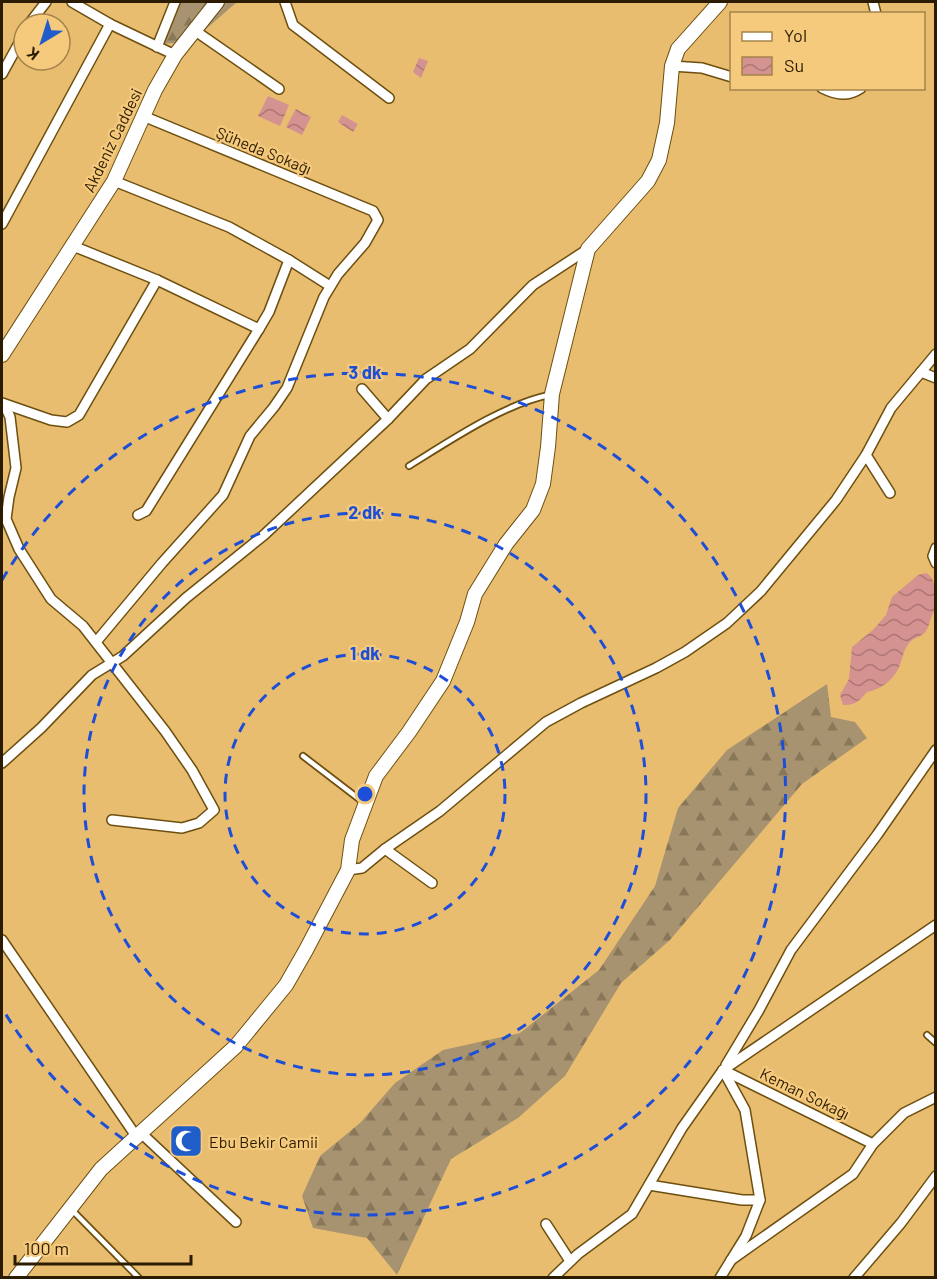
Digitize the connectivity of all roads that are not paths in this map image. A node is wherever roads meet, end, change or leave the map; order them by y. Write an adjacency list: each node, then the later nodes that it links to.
1 (174, 2): 8 (street)
2 (217, 2): 7 (street, Akdeniz Caddesi)
3 (285, 2): 17 (street)
4 (720, 2): 11 (street)
5 (76, 3): 6 (street)
6 (110, 24): 8 (street); 20 (street)
7 (194, 30): 9 (street, Akdeniz Caddesi); 14 (street)
8 (157, 47): 9 (street)
9 (175, 55): 18 (street, Akdeniz Caddesi)
10 (12, 56): 12 (street)
11 (672, 66): 13 (street); 22 (street)
12 (2, 74)
13 (730, 76)
14 (279, 89)
15 (828, 90): 16 (street)
16 (858, 90)
17 (388, 98)
18 (143, 116): 19 (street, Akdeniz Caddesi); 25 (street, Şüheda Sokağı)
19 (114, 181): 21 (street, Akdeniz Caddesi); 23 (street)
20 (2, 224)
21 (73, 246): 24 (street); 28 (street, Akdeniz Caddesi)
22 (588, 249): 32 (street); 34 (street)
23 (289, 260): 25 (street); 26 (street)
24 (156, 280): 26 (street); 33 (street)
25 (330, 286): 41 (street)
26 (259, 329): 38 (street)
27 (936, 354): 29 (street)
28 (2, 356)
29 (921, 372): 30 (street); 35 (street)
30 (936, 378)
31 (362, 389): 34 (street)
32 (552, 394): 36 (lane); 46 (street)
33 (2, 403): 41 (street)
34 (388, 419): 42 (street)
35 (866, 455): 37 (street); 48 (street)
36 (409, 466)
37 (890, 493)
38 (138, 515)
39 (936, 548): 40 (street)
40 (936, 563)
41 (96, 642): 42 (street)
42 (112, 663): 45 (street); 47 (street)
43 (936, 750): 55 (street)
44 (303, 756): 46 (lane)
45 (2, 763)
46 (365, 804): 49 (street)
47 (112, 820)
48 (385, 849): 49 (street); 50 (street)
49 (348, 870): 57 (street)
50 (432, 883)
51 (936, 925): 55 (street)
52 (2, 940): 57 (street)
53 (927, 1035): 54 (lane)
54 (936, 1043)
55 (723, 1070): 58 (street, Keman Sokağı); 60 (street); 61 (street)
56 (936, 1097): 58 (street)
57 (138, 1134): 62 (street); 63 (street)
58 (873, 1144): 65 (street)
59 (936, 1176): 71 (street)
60 (649, 1185): 61 (street); 66 (street)
61 (760, 1200): 65 (street)
62 (70, 1208): 67 (street); 68 (lane)
63 (236, 1222)
64 (546, 1224): 66 (street)
65 (731, 1260): 70 (street)
66 (570, 1261): 69 (street)
67 (16, 1278)
68 (139, 1278)
69 (553, 1278)
70 (720, 1278)
71 (854, 1278)

